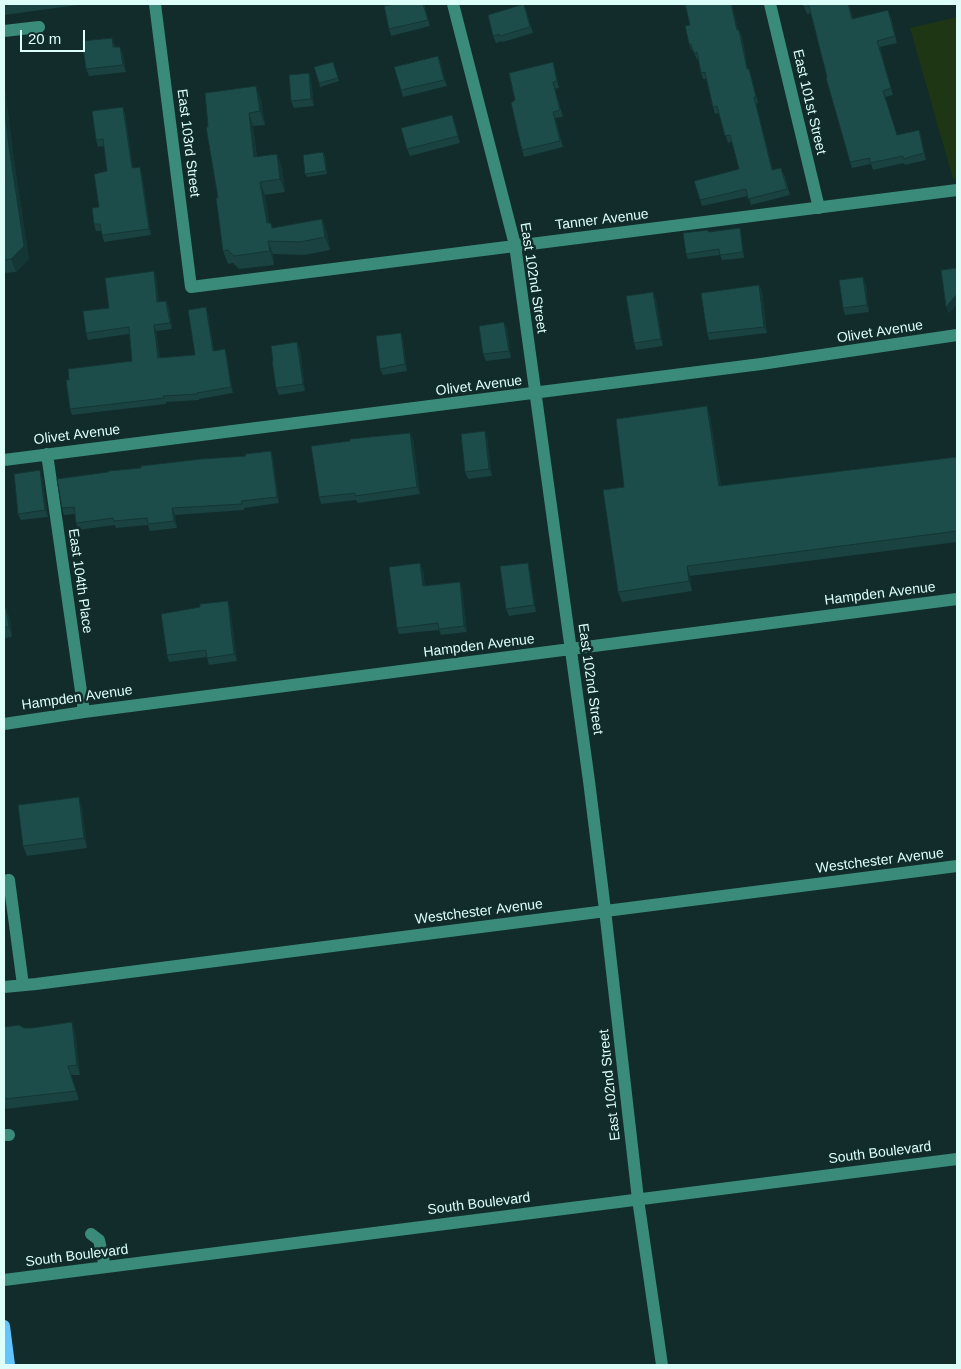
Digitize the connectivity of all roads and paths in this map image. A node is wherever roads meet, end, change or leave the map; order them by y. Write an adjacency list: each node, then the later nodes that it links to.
1 (155, 4): 9 (street, East 103rd Street)
2 (453, 4): 8 (street, East 102nd Street)
3 (770, 4): 7 (street, East 101st Street)
4 (39, 27): 5 (street)
5 (4, 31)
6 (957, 190): 7 (street, Tanner Avenue)
7 (819, 208): 8 (street, Tanner Avenue)
8 (515, 245): 9 (street, Tanner Avenue); 11 (street, East 102nd Street)
9 (191, 287)
10 (957, 335): 11 (street, Olivet Avenue)
11 (536, 394): 12 (street, Olivet Avenue); 15 (street, East 102nd Street)
12 (47, 454): 13 (street, Olivet Avenue); 16 (street, East 104th Place)
13 (4, 460)
14 (957, 600): 15 (street, Hampden Avenue)
15 (570, 650): 16 (street, Hampden Avenue); 20 (street, East 102nd Street)
16 (84, 712): 17 (street, Hampden Avenue)
17 (4, 724)
18 (957, 866): 20 (street, Westchester Avenue)
19 (4, 881): 21 (street)
20 (605, 910): 21 (street, Westchester Avenue); 24 (street, East 102nd Street)
21 (23, 985): 22 (street, Westchester Avenue)
22 (4, 987)
23 (957, 1159): 24 (street, South Boulevard)
24 (638, 1199): 26 (street, South Boulevard); 30 (street, East 102nd Street)
25 (91, 1234): 26 (street)
26 (105, 1267): 27 (street, South Boulevard)
27 (4, 1280)
28 (4, 1326): 29 (main road)
29 (9, 1365)
30 (662, 1365)

